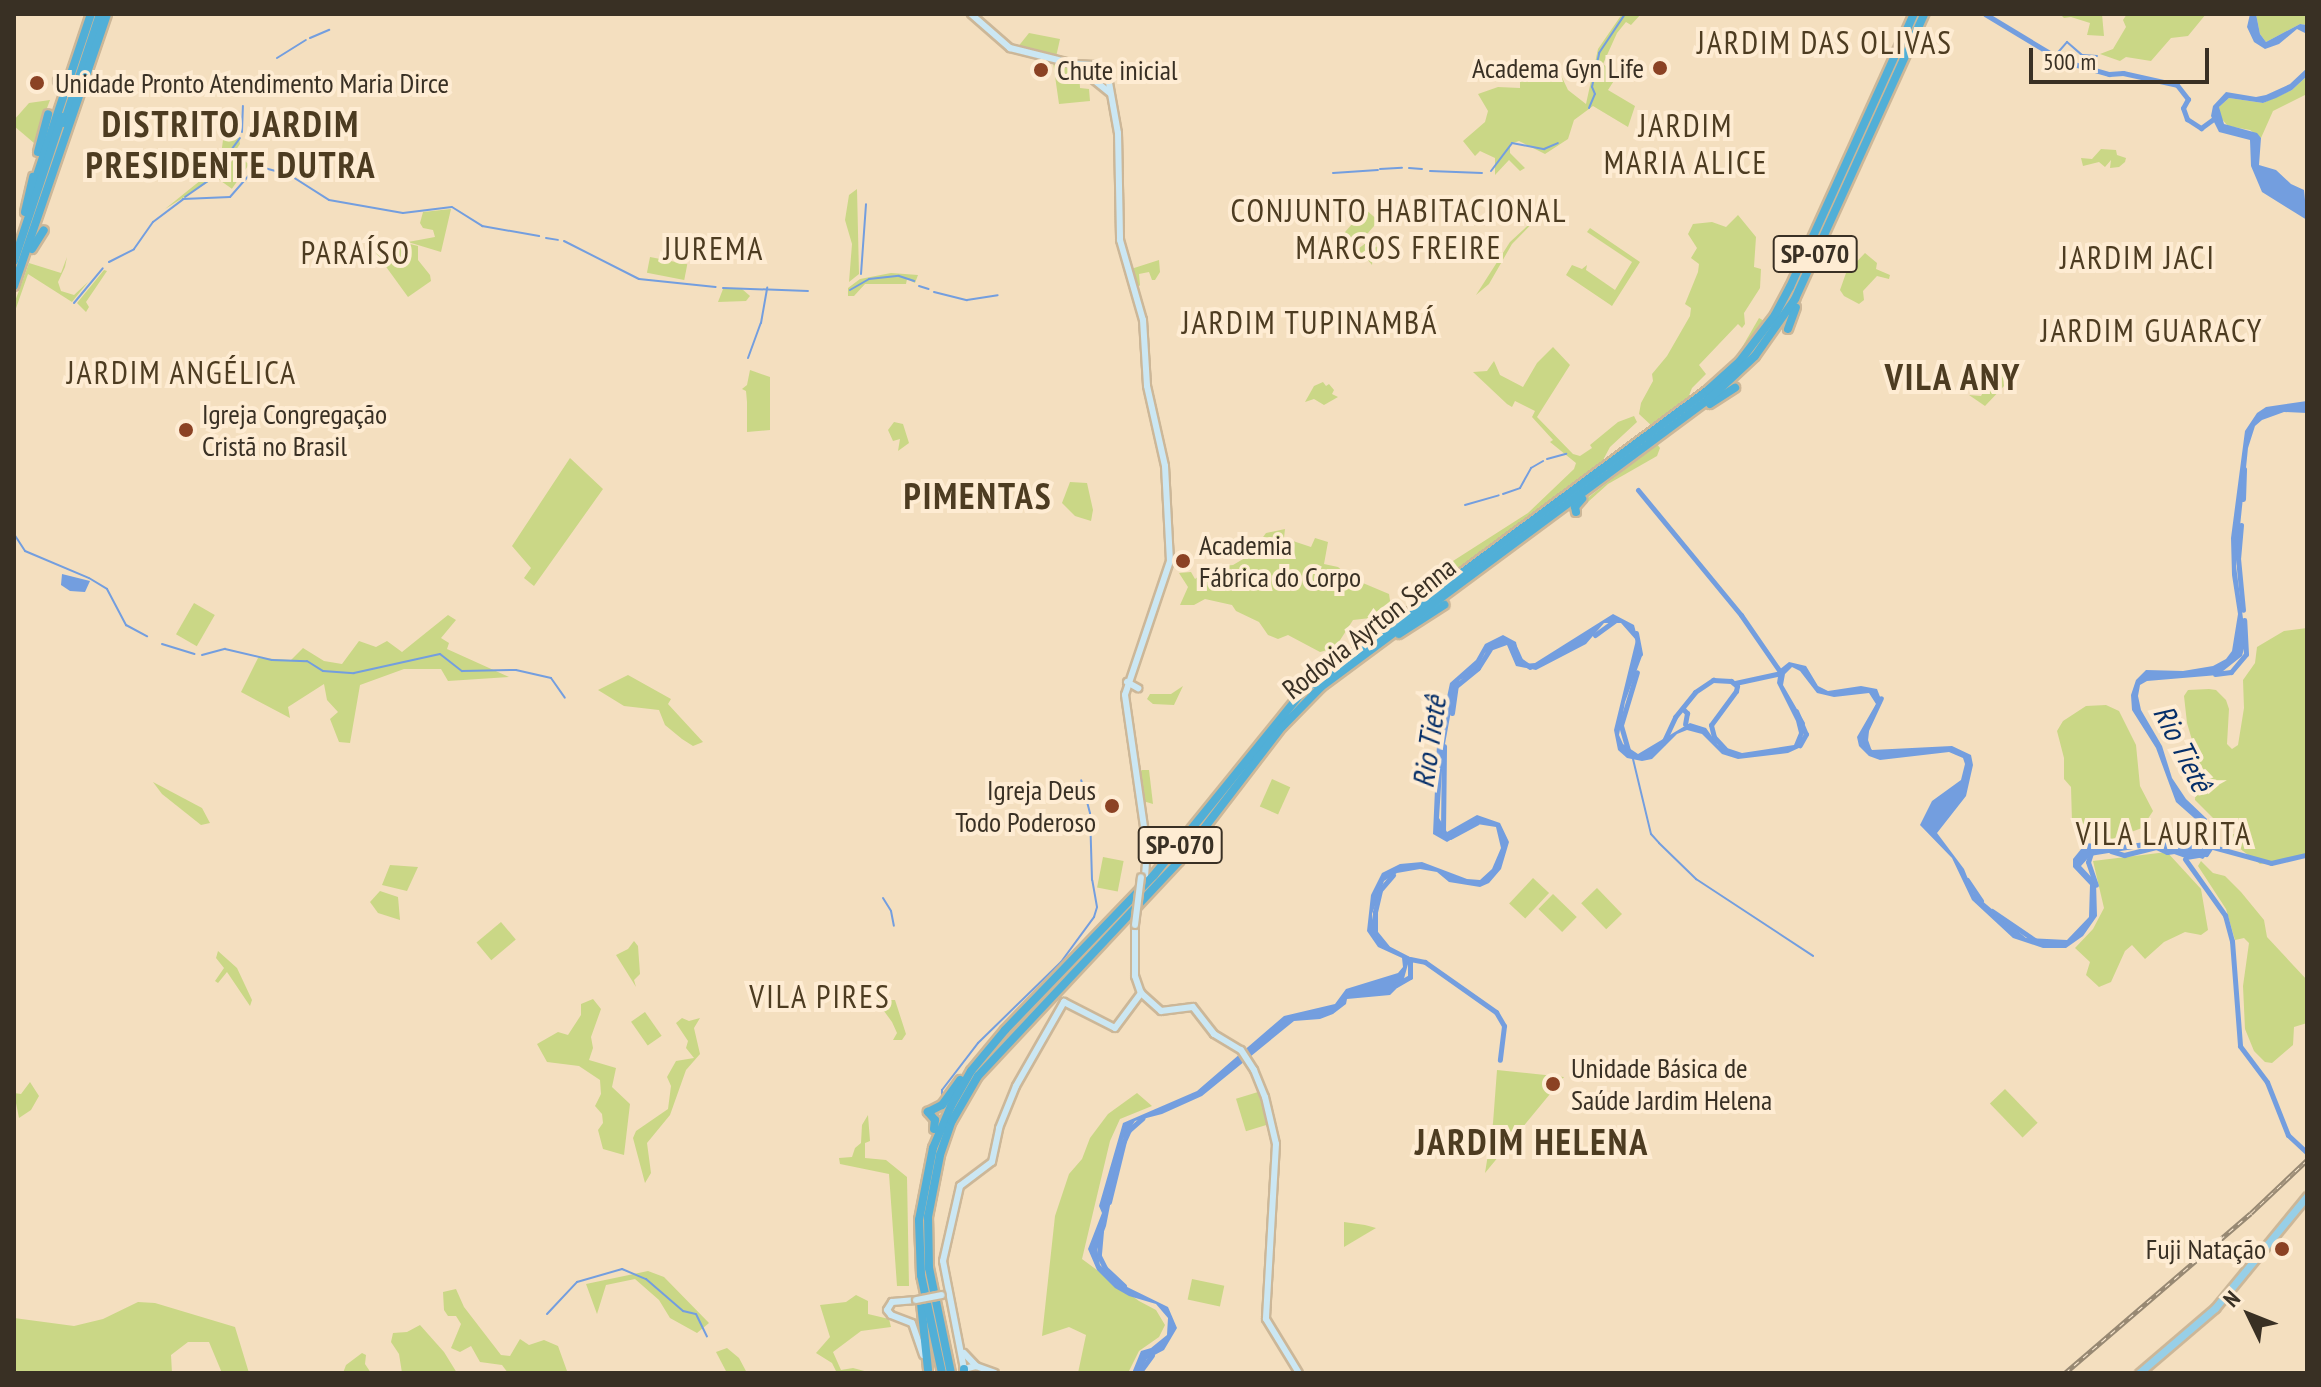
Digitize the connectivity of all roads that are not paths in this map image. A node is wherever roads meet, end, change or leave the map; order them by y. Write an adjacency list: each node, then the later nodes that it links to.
1 (96, 14): 10 (highway); 13 (highway); 19 (highway)
2 (108, 14): 19 (highway)
3 (971, 14): 7 (main road)
4 (1914, 14): 6 (highway, Rodovia Ayrton Senna / SP-070)
5 (1924, 14): 6 (highway, Rodovia Ayrton Senna / SP-070)
6 (1910, 33): 15 (highway, Rodovia Ayrton Senna / SP-070); 23 (highway, Rodovia Ayrton Senna / SP-070)
7 (1086, 67): 8 (main road); 9 (main road)
8 (1108, 77): 9 (main road); 11 (main road)
9 (1101, 83): 11 (main road)
10 (59, 86): 13 (highway); 14 (highway)
11 (1110, 93): 29 (main road)
12 (48, 114): 14 (highway)
13 (48, 160): 18 (highway)
14 (25, 212): 17 (highway)
15 (1828, 227): 20 (highway); 22 (highway, Rodovia Ayrton Senna / SP-070)
16 (44, 230): 19 (highway)
17 (14, 245)
18 (14, 261)
19 (15, 278)
20 (1788, 329)
21 (1735, 388): 22 (highway)
22 (1682, 419): 23 (highway, Rodovia Ayrton Senna / SP-070)
23 (1659, 430): 24 (highway, Rodovia Ayrton Senna / SP-070)
24 (1646, 440): 25 (highway, Rodovia Ayrton Senna / SP-070); 32 (highway, Rodovia Ayrton Senna / SP-070)
25 (1628, 459): 26 (highway); 28 (highway, Rodovia Ayrton Senna / SP-070)
26 (1576, 512)
27 (1444, 605): 28 (highway)
28 (1367, 651): 42 (highway, Rodovia Ayrton Senna / SP-070)
29 (1127, 682): 30 (main road); 31 (main road, bridge)
30 (1138, 688)
31 (1141, 993): 35 (main road); 44 (main road)
32 (992, 1043): 37 (highway); 41 (highway, Rodovia Ayrton Senna / SP-070)
33 (2307, 1196): 45 (main road)
34 (2307, 1203): 45 (main road)
35 (947, 1279): 36 (main road); 38 (main road)
36 (943, 1295): 37 (main road, bridge); 38 (main road)
37 (918, 1301): 41 (highway); 41 (main road)
38 (954, 1309): 39 (main road)
39 (962, 1350): 40 (main road); 42 (main road)
40 (976, 1366): 42 (main road); 43 (main road)
41 (934, 1372)
42 (958, 1372)
43 (995, 1373)
44 (1299, 1373)
45 (2142, 1373)

